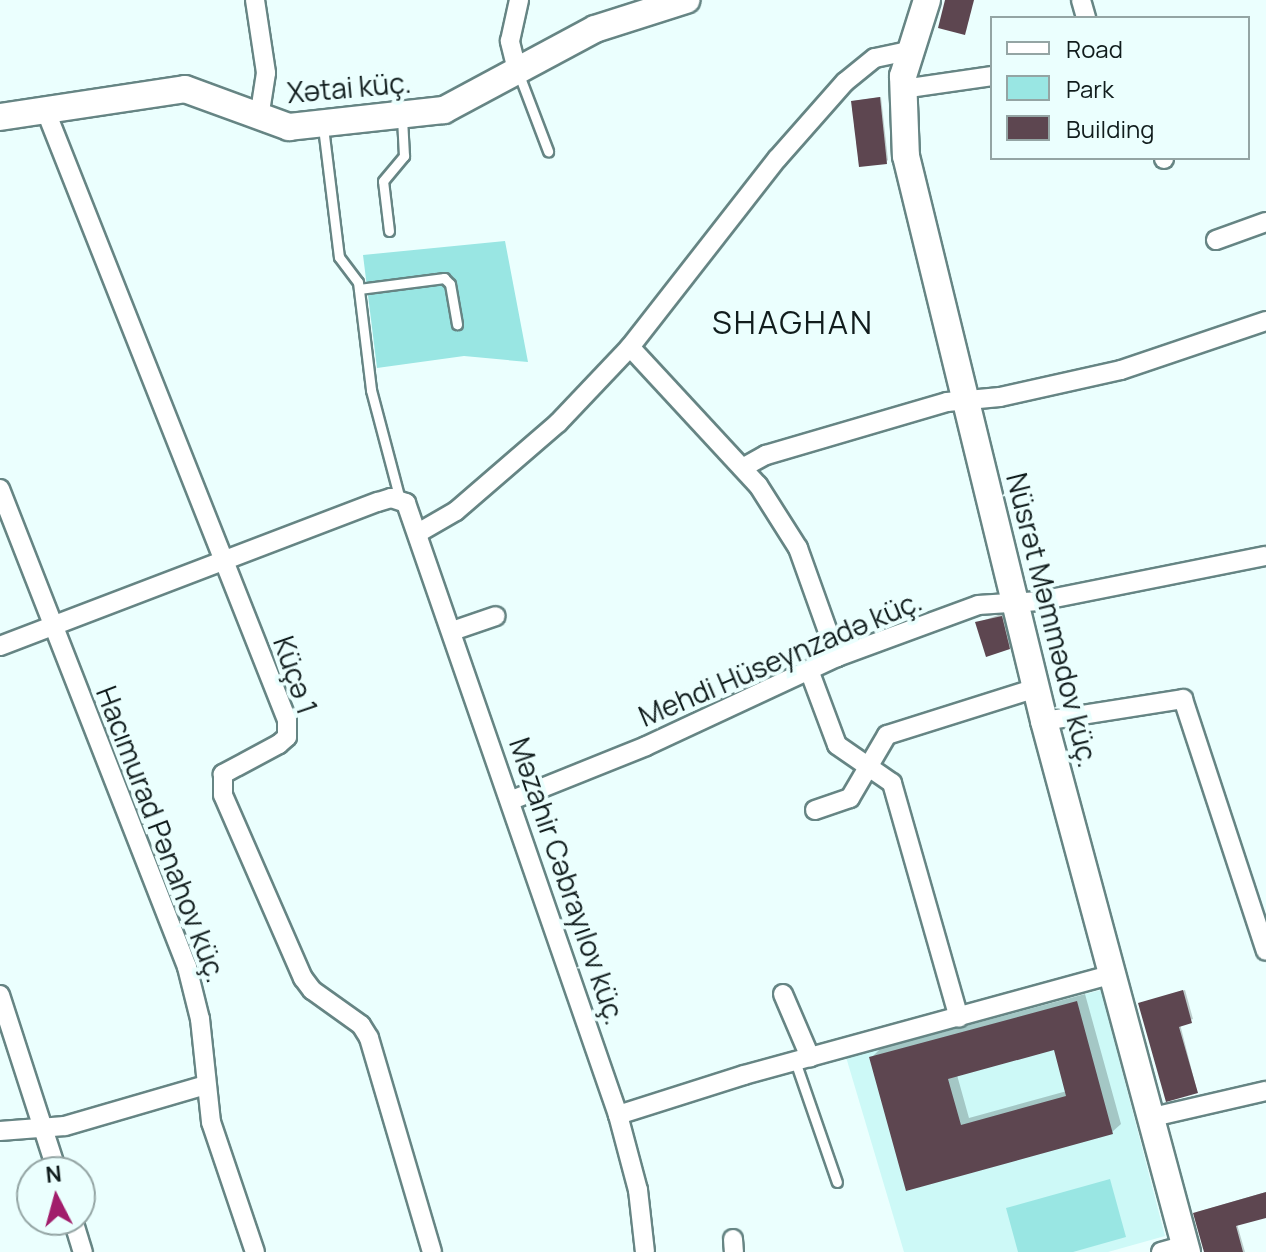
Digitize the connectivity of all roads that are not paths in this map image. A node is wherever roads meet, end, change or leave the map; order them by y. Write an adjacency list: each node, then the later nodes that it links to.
1 (255, 0): 12 (street)
2 (519, 0): 6 (street)
3 (686, 0): 6 (street, Xətai küç.)
4 (927, 0): 5 (street, Nüsrət Məmmədov küç.)
5 (909, 51): 8 (street, Nüsrət Məmmədov küç.); 21 (street)
6 (517, 70): 10 (street, Xətai küç.); 14 (lane)
7 (990, 76): 8 (street)
8 (902, 89): 22 (street, Nüsrət Məmmədov küç.)
9 (45, 109): 11 (street, Xətai küç.); 12 (street, Xətai küç.); 28 (street, Küçə 1)
10 (402, 116): 13 (street, Xətai küç.); 16 (lane)
11 (0, 117)
12 (259, 118): 13 (street, Xətai küç.)
13 (323, 126): 18 (lane)
14 (548, 151)
15 (1266, 222): 17 (street)
16 (389, 231)
17 (1216, 240)
18 (359, 289): 20 (lane); 25 (lane)
19 (1266, 321): 22 (street)
20 (457, 324)
21 (630, 347): 23 (street); 26 (street)
22 (965, 399): 23 (street); 29 (street, Nüsrət Məmmədov küç.)
23 (744, 467): 34 (street)
24 (0, 489): 31 (street, Hacımurad Pənahov küç.)
25 (400, 500): 26 (street, Məzahir Cəbrayılov küç.); 28 (street)
26 (418, 533): 32 (street, Məzahir Cəbrayılov küç.)
27 (1266, 556): 29 (street, Mehdi Hüseynzadə küç.)
28 (224, 563): 31 (street); 57 (street, Küçə 1)
29 (1017, 603): 34 (street, Mehdi Hüseynzadə küç.); 36 (street, Nüsrət Məmmədov küç.)
30 (496, 616): 32 (street)
31 (52, 626): 33 (street); 47 (street, Hacımurad Pənahov küç.)
32 (452, 631): 39 (street, Məzahir Cəbrayılov küç.)
33 (0, 646)
34 (837, 657): 35 (street, Mehdi Hüseynzadə küç.)
35 (809, 670): 38 (street); 39 (street, Mehdi Hüseynzadə küç.)
36 (1036, 688): 37 (street, Nüsrət Məmmədov küç.); 38 (street)
37 (1044, 721): 41 (street); 42 (street, Nüsrət Məmmədov küç.)
38 (867, 765): 40 (street); 45 (street)
39 (512, 800): 49 (street, Məzahir Cəbrayılov küç.)
40 (815, 810)
41 (1266, 951)
42 (1113, 974): 45 (street); 50 (street, Nüsrət Məmmədov küç.)
43 (783, 994): 46 (street)
44 (0, 995): 51 (street)
45 (959, 1018): 46 (street)
46 (802, 1059): 49 (street); 54 (lane)
47 (206, 1085): 51 (street); 56 (street, Hacımurad Pənahov küç.)
48 (1266, 1091): 50 (street)
49 (618, 1115): 58 (street, Məzahir Cəbrayılov küç.)
50 (1153, 1117): 55 (street, Nüsrət Məmmədov küç.)
51 (43, 1126): 52 (street); 53 (street)
52 (0, 1131)
53 (52, 1156)
54 (837, 1182)
55 (1178, 1250)
56 (255, 1252)
57 (432, 1252)
58 (645, 1252)

